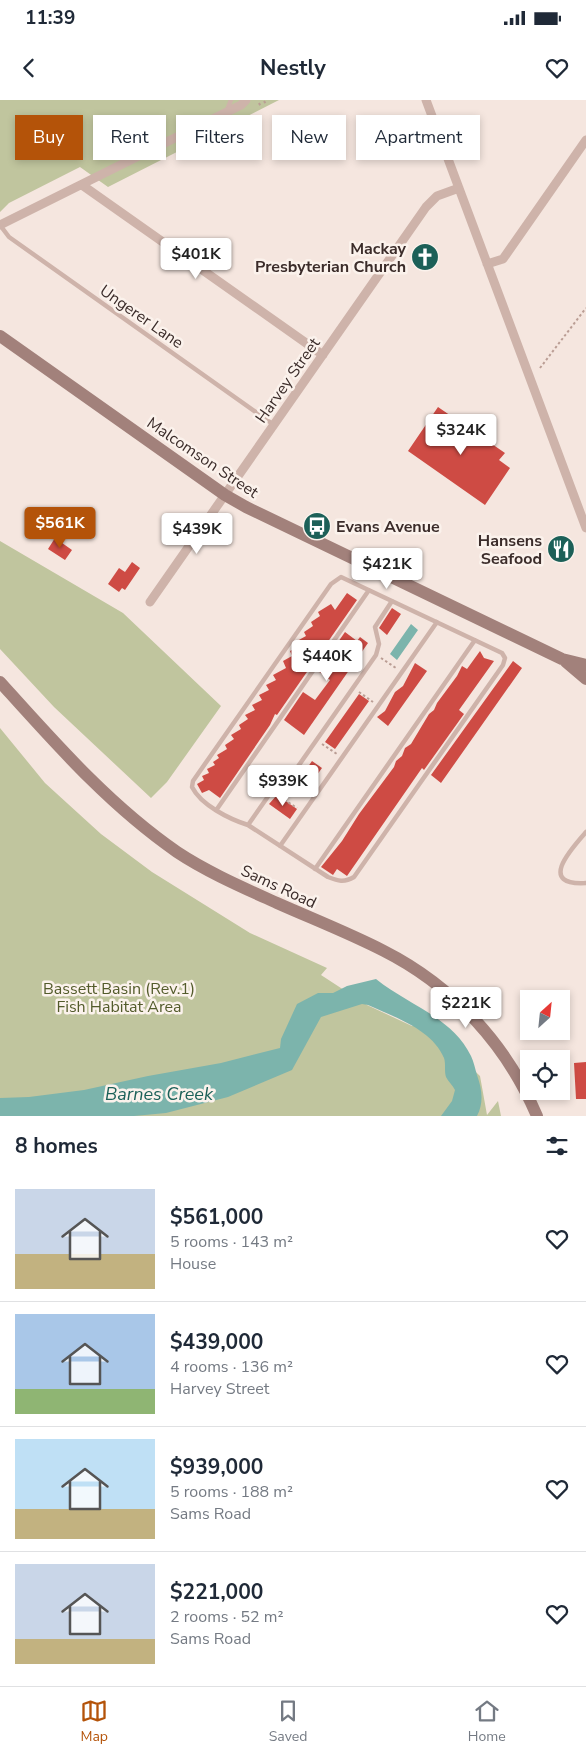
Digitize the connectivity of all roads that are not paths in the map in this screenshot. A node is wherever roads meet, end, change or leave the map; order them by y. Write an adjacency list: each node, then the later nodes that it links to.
1 (231, 100): 4 (lane)
2 (246, 100): 4 (street)
3 (426, 100): 7 (street)
4 (226, 111): 6 (street)
5 (586, 140): 9 (street)
6 (82, 185): 8 (street); 11 (street)
7 (459, 188): 9 (street); 11 (street, Harvey Street)
8 (0, 225): 12 (lane, Ungerer Lane)
9 (487, 264): 14 (street)
10 (1, 336): 13 (main road, Malcomson Street)
11 (323, 355): 12 (street, Harvey Street)
12 (274, 425): 13 (street, Harvey Street)
13 (225, 495): 17 (street, Harvey Street); 20 (main road, Malcomson Street)
14 (586, 528)
15 (369, 590): 16 (lane); 24 (lane); 24 (lane)
16 (392, 601): 18 (lane); 25 (lane)
17 (150, 602)
18 (437, 622): 19 (lane); 27 (lane)
19 (475, 640): 28 (lane); 28 (lane)
20 (562, 659): 21 (main road, Malcomson Street); 22 (main road, Malcomson Street)
21 (586, 665)
22 (586, 679)
23 (0, 682): 30 (main road, Sams Road)
24 (217, 809): 25 (lane)
25 (248, 825): 27 (lane)
26 (586, 832): 29 (lane)
27 (280, 846): 28 (lane)
28 (315, 868)
29 (586, 883)
30 (537, 1116)

